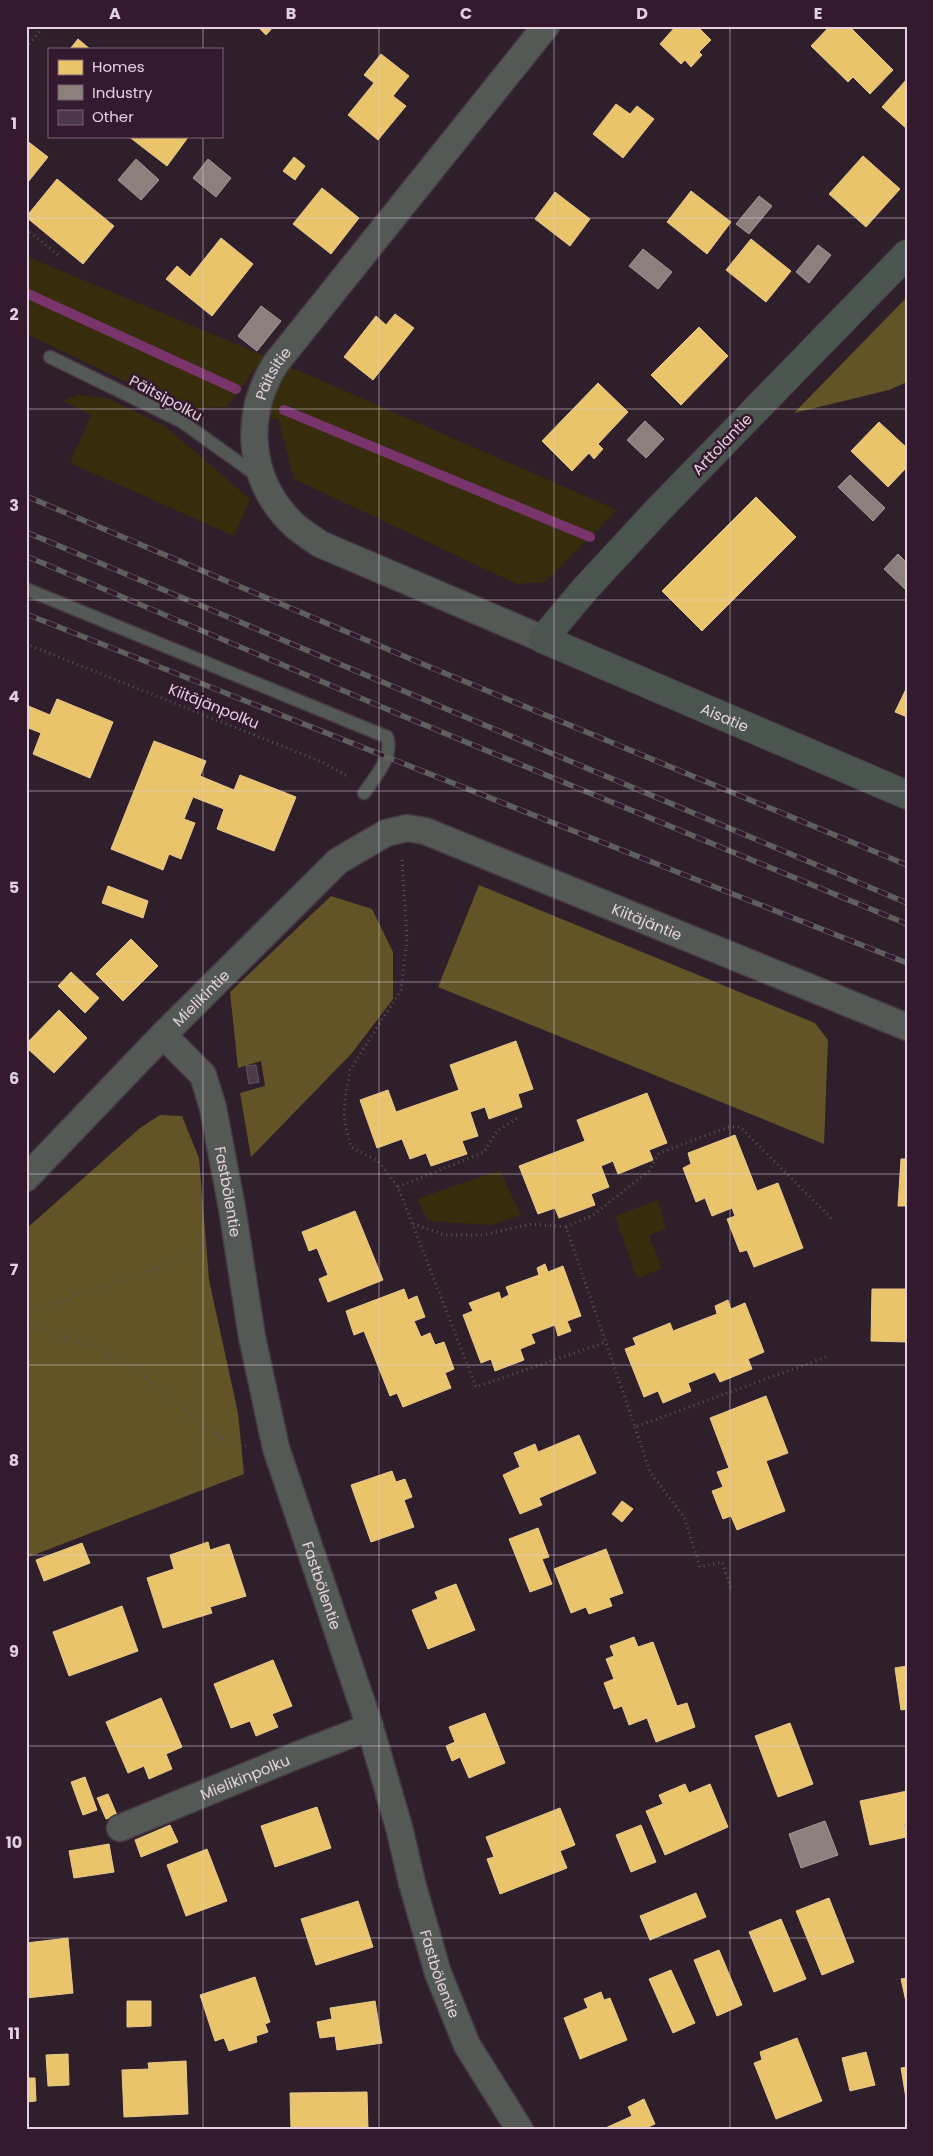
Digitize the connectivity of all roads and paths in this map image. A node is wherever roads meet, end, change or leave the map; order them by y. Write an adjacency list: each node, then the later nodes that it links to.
1 (44, 26): 3 (path)
2 (546, 26): 8 (street, Päitsitie)
3 (26, 48)
4 (26, 229): 6 (path)
5 (907, 254): 10 (street, Arttolantie)
6 (61, 257)
7 (50, 357): 8 (lane, Päitsipolku)
8 (261, 479): 10 (street, Päitsitie)
9 (26, 588): 12 (lane)
10 (543, 639): 13 (street, Aisatie)
11 (26, 644): 12 (path, Kiitäjänpolku)
12 (364, 793)
13 (907, 795)
14 (394, 842): 15 (street, Kiitäjäntie); 16 (street, Mielikintie); 19 (path)
15 (907, 1026)
16 (163, 1035): 18 (street, Mielikintie); 23 (street, Fastbölentie)
17 (519, 1117): 19 (path)
18 (26, 1178)
19 (398, 1187): 21 (path)
20 (833, 1220): 22 (path)
21 (413, 1224): 22 (path); 26 (path)
22 (566, 1227): 26 (path)
23 (235, 1230): 24 (path); 29 (street, Fastbölentie)
24 (26, 1313)
25 (26, 1324): 29 (path)
26 (606, 1342): 28 (path)
27 (826, 1357): 28 (path)
28 (635, 1427): 30 (path)
29 (276, 1448): 31 (street, Fastbölentie)
30 (731, 1588)
31 (370, 1727): 32 (street, Mielikinpolku); 33 (street, Fastbölentie)
32 (120, 1828)
33 (520, 2130)

